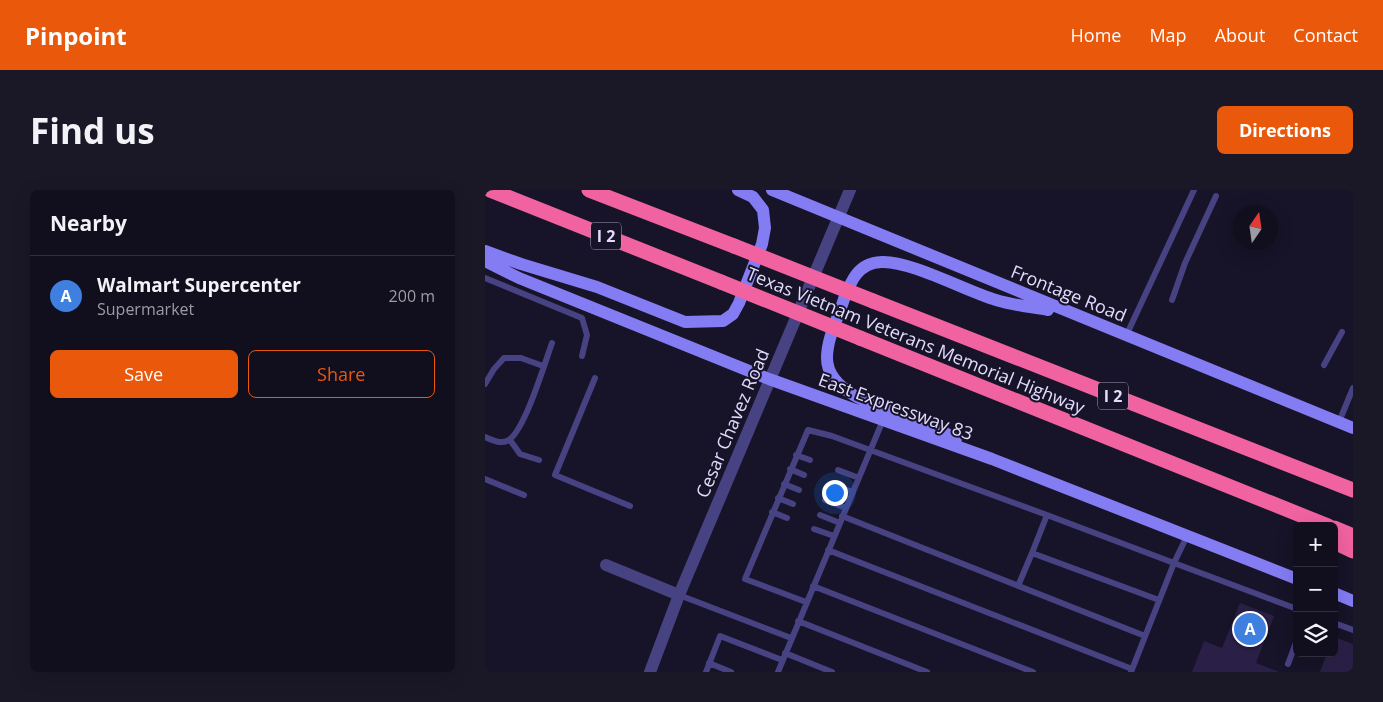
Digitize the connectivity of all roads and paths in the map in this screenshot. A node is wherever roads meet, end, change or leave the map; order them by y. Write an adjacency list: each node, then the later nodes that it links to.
1 (491, 190): 29 (highway, Texas Vietnam Veterans Memorial Highway / I 2, bridge)
2 (589, 190): 43 (highway, Texas Vietnam Veterans Memorial Highway / I 2, bridge)
3 (738, 190): 9 (main road)
4 (772, 190): 8 (main road, Frontage Road)
5 (850, 190): 8 (street, Cesar Chavez Road)
6 (1194, 190): 15 (lane)
7 (1216, 196): 12 (lane)
8 (839, 216): 13 (main road, Frontage Road); 21 (street, Cesar Chavez Road)
9 (485, 251)
10 (485, 260): 21 (main road, East Expressway 83)
11 (485, 278): 17 (lane)
12 (1173, 300)
13 (1073, 314): 15 (main road, Frontage Road); 32 (main road)
14 (1342, 332): 18 (lane)
15 (1126, 336): 25 (main road, Frontage Road)
16 (552, 343): 19 (lane)
17 (582, 356)
18 (1324, 365)
19 (543, 366): 22 (lane); 28 (lane)
20 (595, 378): 49 (lane)
21 (769, 379): 24 (main road, East Expressway 83); 72 (street, Cesar Chavez Road)
22 (485, 384)
23 (1353, 388): 25 (lane)
24 (883, 420): 30 (lane); 32 (main road, East Expressway 83)
25 (1339, 422): 26 (main road, Frontage Road)
26 (1353, 428)
27 (485, 437): 28 (lane)
28 (509, 440): 33 (lane)
29 (1131, 446): 56 (highway, Texas Vietnam Veterans Memorial Highway / I 2); 57 (highway)
30 (870, 451): 31 (lane); 38 (lane); 53 (lane)
31 (796, 455): 34 (lane); 35 (lane)
32 (992, 459): 61 (main road, East Expressway 83)
33 (539, 460)
34 (810, 460)
35 (790, 469): 37 (lane); 40 (lane)
36 (838, 470): 38 (lane)
37 (804, 475)
38 (859, 478): 44 (lane)
39 (485, 479): 45 (lane)
40 (784, 484): 42 (lane); 46 (lane)
41 (832, 485): 44 (lane)
42 (799, 490)
43 (1353, 490)
44 (853, 492): 50 (lane)
45 (524, 495)
46 (778, 498): 48 (lane); 51 (lane)
47 (825, 500): 50 (lane)
48 (793, 504)
49 (630, 506)
50 (846, 508): 55 (lane)
51 (772, 512): 54 (lane); 76 (lane)
52 (820, 515): 55 (lane)
53 (1047, 515): 66 (lane); 67 (lane)
54 (787, 518)
55 (841, 520): 60 (lane); 71 (lane)
56 (1318, 522)
57 (1293, 523)
58 (814, 529): 60 (lane)
59 (1338, 530): 62 (highway)
60 (834, 536): 64 (lane)
61 (1187, 536): 67 (lane); 69 (main road, East Expressway 83)
62 (1353, 536)
63 (1338, 544): 65 (highway)
64 (828, 550): 70 (lane); 88 (lane)
65 (1353, 551)
66 (1032, 554): 71 (lane); 74 (lane)
67 (1174, 563): 74 (lane); 77 (lane)
68 (606, 566): 72 (street)
69 (1293, 577)
70 (813, 586): 76 (lane); 95 (lane)
71 (1018, 586): 81 (lane)
72 (679, 594): 82 (lane); 89 (street, Cesar Chavez Road)
73 (1338, 595): 75 (main road)
74 (1159, 600): 81 (lane)
75 (1353, 601)
76 (806, 602): 78 (lane)
77 (1293, 608)
78 (798, 621): 82 (lane); 94 (lane)
79 (1338, 624): 80 (lane)
80 (1353, 630)
81 (1145, 636): 88 (lane)
82 (791, 638): 84 (lane)
83 (1293, 651): 87 (lane)
84 (785, 653): 85 (lane); 93 (lane)
85 (781, 660): 86 (lane); 92 (lane)
86 (709, 663): 90 (lane); 91 (lane)
87 (1288, 664)
88 (1131, 670)
89 (650, 672)
90 (706, 672)
91 (731, 672)
92 (778, 672)
93 (832, 672)
94 (927, 672)
95 (1033, 672)

